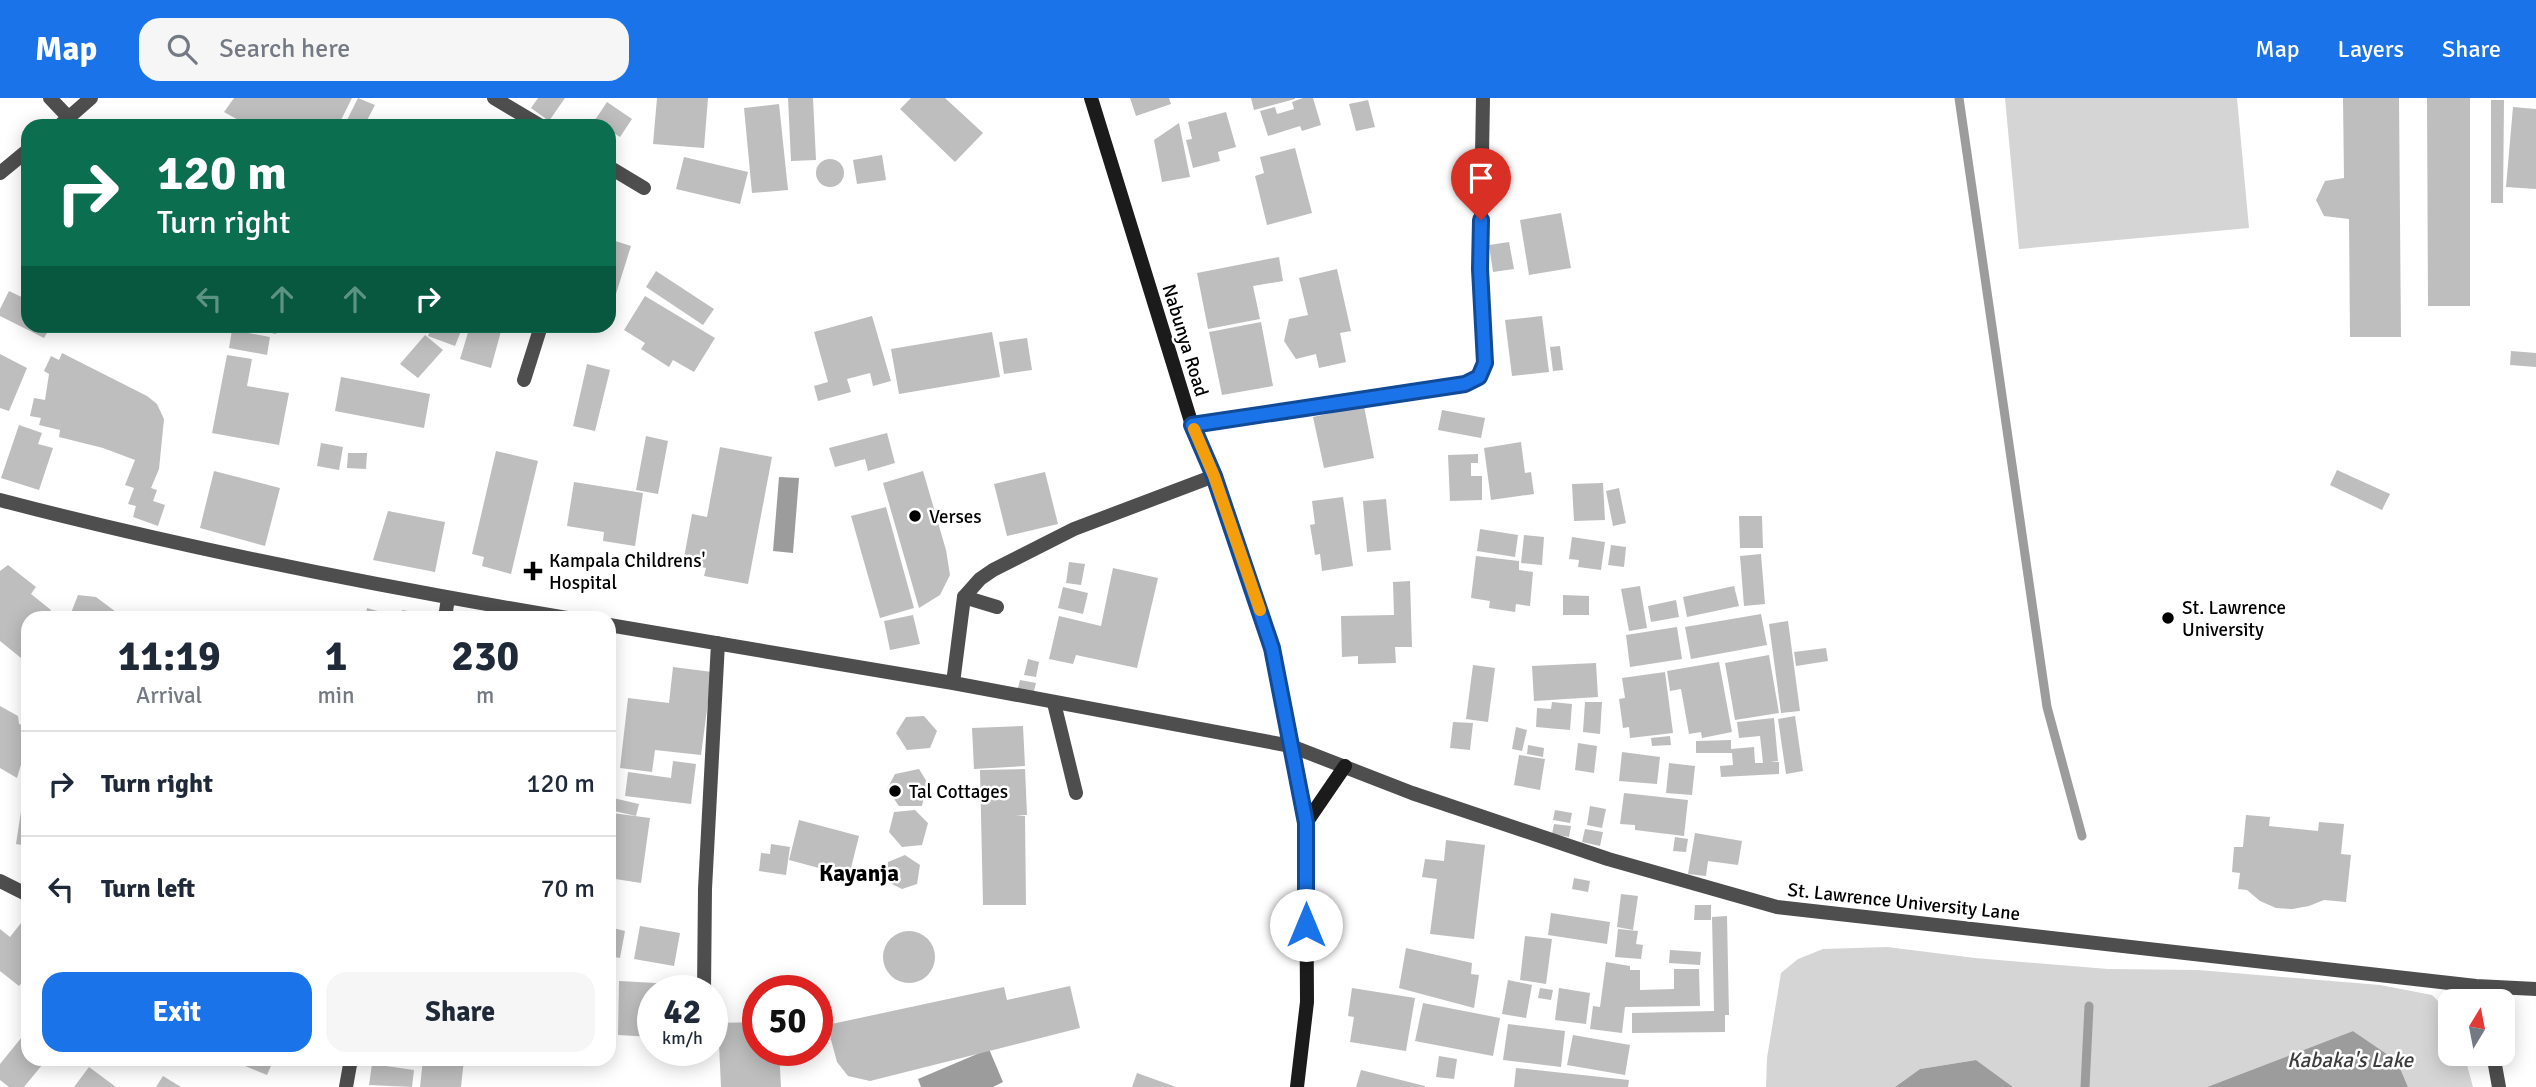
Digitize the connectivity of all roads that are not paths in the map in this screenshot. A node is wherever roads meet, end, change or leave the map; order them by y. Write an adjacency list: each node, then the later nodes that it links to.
1 (50, 98): 6 (street)
2 (91, 98): 7 (street)
3 (494, 98): 8 (street)
4 (1091, 98): 17 (main road, Nabunya Road)
5 (1483, 98): 17 (street)
6 (62, 119)
7 (67, 119)
8 (529, 119)
9 (21, 156): 11 (street)
10 (21, 162): 11 (street)
11 (12, 163): 13 (street)
12 (616, 171): 14 (street)
13 (0, 173)
14 (644, 188)
15 (539, 333): 16 (street)
16 (524, 380)
17 (1192, 425): 18 (main road, Nabunya Road)
18 (1214, 476): 20 (street); 29 (main road, Nabunya Road)
19 (0, 500): 21 (street)
20 (964, 597): 22 (street); 27 (street)
21 (449, 598): 23 (street); 24 (street)
22 (997, 607)
23 (446, 611)
24 (526, 611)
25 (616, 626): 26 (street, St. Lawrence University Lane)
26 (718, 643): 27 (street, St. Lawrence University Lane); 35 (street)
27 (953, 683): 28 (street, St. Lawrence University Lane)
28 (1054, 703): 29 (street, St. Lawrence University Lane); 31 (street)
29 (1291, 746): 30 (street, St. Lawrence University Lane); 32 (main road, Nabunya Road)
30 (1345, 766): 32 (main road); 36 (street, St. Lawrence University Lane)
31 (1076, 793)
32 (1306, 823): 42 (main road, Nabunya Road)
33 (0, 881): 34 (street)
34 (21, 892)
35 (704, 975)
36 (2476, 986): 37 (street); 38 (street, St. Lawrence University Lane)
37 (2477, 989)
38 (2536, 989)
39 (350, 1066): 41 (street)
40 (2495, 1066): 43 (street)
41 (346, 1087)
42 (1297, 1087)
43 (2499, 1087)

